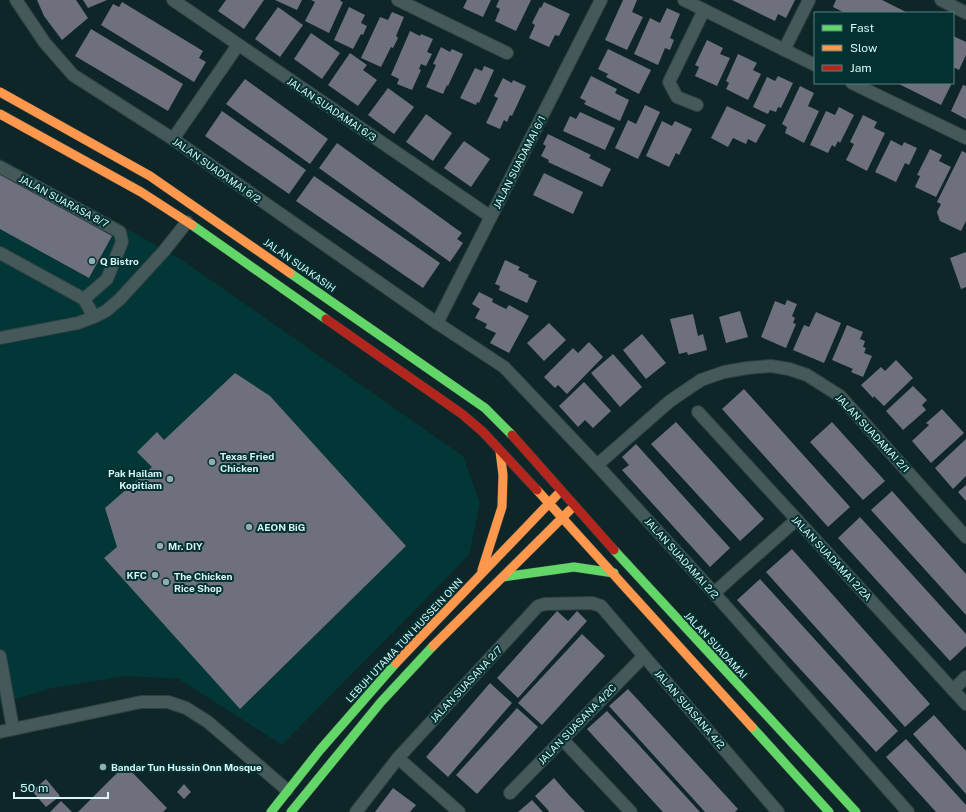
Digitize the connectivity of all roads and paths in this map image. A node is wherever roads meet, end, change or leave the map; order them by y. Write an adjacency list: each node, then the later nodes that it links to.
1 (16, 0): 19 (street, JALAN SUADAMAI 6/2)
2 (174, 0): 10 (street, JALAN SUADAMAI 6/3)
3 (400, 0): 12 (street)
4 (601, 0): 21 (street, JALAN SUADAMAI 6/1)
5 (684, 0): 8 (street)
6 (809, 0): 11 (street)
7 (940, 0): 9 (street)
8 (704, 10): 11 (street); 16 (street)
9 (966, 13)
10 (238, 45): 19 (street); 21 (street, JALAN SUADAMAI 6/3)
11 (784, 50): 13 (street)
12 (507, 53)
13 (814, 65)
14 (854, 84): 18 (street)
15 (0, 92): 31 (main road, JALAN SUAKASIH)
16 (698, 105)
17 (0, 114): 22 (main road)
18 (966, 138)
19 (174, 139): 26 (street, JALAN SUADAMAI 6/2)
20 (0, 167): 24 (street, JALAN SUARASA 8/7)
21 (491, 217): 26 (street, JALAN SUADAMAI 6/1)
22 (187, 222): 25 (street); 29 (main road)
23 (0, 253): 24 (street)
24 (84, 299): 25 (street)
25 (94, 317): 27 (street)
26 (437, 323): 30 (street, JALAN SUADAMAI 2/2)
27 (0, 338)
28 (698, 412): 35 (street, JALAN SUADAMAI 2/2A)
29 (500, 451): 32 (main road); 38 (main road)
30 (597, 465): 36 (street, JALAN SUADAMAI 2/1); 40 (street, JALAN SUADAMAI 2/2)
31 (561, 491): 32 (main road, LEBUH UTAMA TUN HUSSEIN ONN); 33 (main road, JALAN SUADAMAI)
32 (549, 503): 34 (main road); 38 (main road, LEBUH UTAMA TUN HUSSEIN ONN)
33 (575, 506): 34 (main road); 60 (main road, JALAN SUADAMAI)
34 (563, 517): 37 (main road); 39 (main road)
35 (796, 520): 40 (street); 45 (street, JALAN SUADAMAI 2/2A)
36 (966, 537)
37 (614, 573): 39 (main road); 59 (main road)
38 (480, 576): 51 (main road, LEBUH UTAMA TUN HUSSEIN ONN)
39 (503, 577): 54 (main road)
40 (714, 593): 61 (street, JALAN SUADAMAI 2/2)
41 (601, 606): 43 (street, JALAN SUASANA 4/2); 50 (street, JALAN SUASANA 2/7)
42 (0, 656): 47 (street)
43 (644, 656): 49 (street, JALAN SUASANA 4/2C); 58 (street, JALAN SUASANA 4/2)
44 (966, 677): 45 (street)
45 (953, 690): 46 (street, JALAN SUADAMAI 2/2A)
46 (966, 704)
47 (13, 729): 48 (street); 51 (street)
48 (0, 732)
49 (564, 740): 52 (street, JALAN SUASANA 4/2C); 57 (street)
50 (398, 758): 55 (street, JALAN SUASANA 2/7); 56 (street)
51 (287, 790): 53 (main road, LEBUH UTAMA TUN HUSSEIN ONN)
52 (510, 793)
53 (271, 812)
54 (291, 812)
55 (356, 812)
56 (459, 812)
57 (631, 812)
58 (778, 812)
59 (829, 812)
60 (856, 812)
61 (908, 812)

